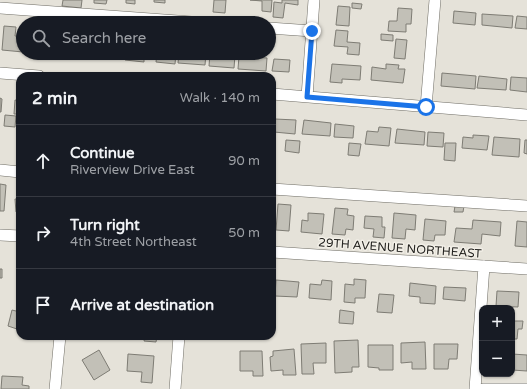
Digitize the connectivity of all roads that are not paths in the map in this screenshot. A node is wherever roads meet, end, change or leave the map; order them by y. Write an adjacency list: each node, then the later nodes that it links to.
1 (314, 0): 6 (street)
2 (436, 0): 11 (street)
3 (0, 8): 4 (street)
4 (109, 16)
5 (276, 28): 6 (street)
6 (312, 31): 10 (street)
7 (0, 73): 8 (street)
8 (16, 74)
9 (276, 94): 10 (street)
10 (307, 97): 11 (street)
11 (426, 107): 12 (street)
12 (527, 115)
13 (0, 170): 14 (street)
14 (16, 172)
15 (276, 189): 16 (street)
16 (527, 206)
17 (0, 235): 18 (street)
18 (16, 236)
19 (276, 252): 20 (street, 29TH AVENUE NORTHEAST)
20 (484, 266): 21 (street, 29TH AVENUE NORTHEAST); 26 (street)
21 (527, 269)
22 (60, 340): 24 (street)
23 (179, 340): 25 (street)
24 (55, 389)
25 (175, 389)
26 (475, 389)
27 (483, 389): 28 (street)
28 (527, 389)

